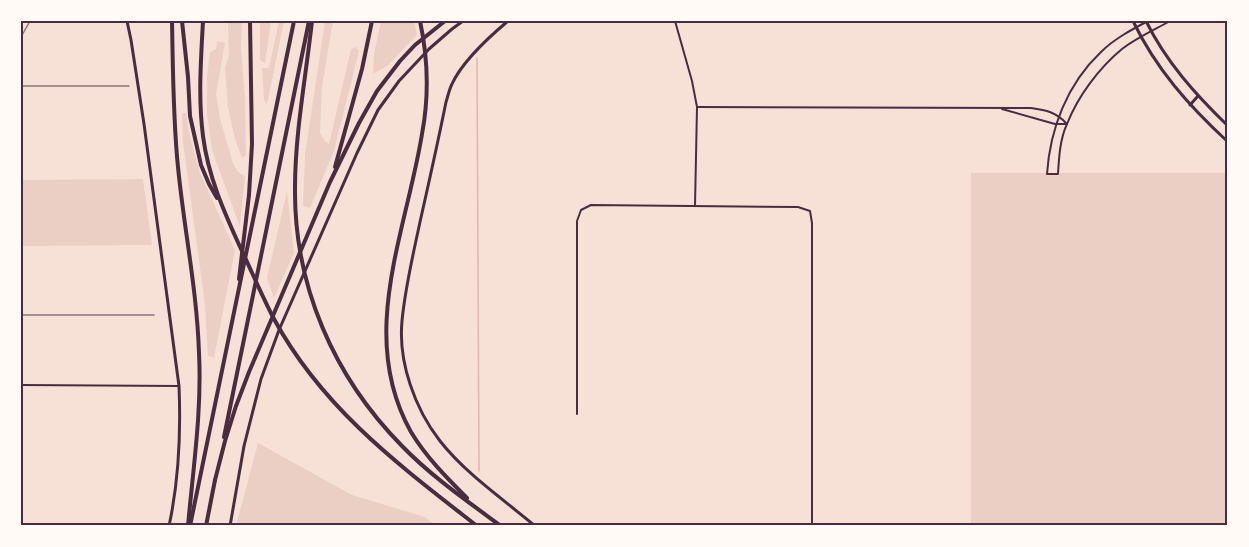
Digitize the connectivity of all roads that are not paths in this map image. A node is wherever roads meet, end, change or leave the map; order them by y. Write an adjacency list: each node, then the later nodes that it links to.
1 (127, 21): 34 (main road)
2 (172, 21): 39 (highway)
3 (182, 21): 30 (highway)
4 (202, 21): 30 (highway)
5 (250, 21): 32 (highway)
6 (294, 21): 32 (highway)
7 (310, 21): 36 (highway); 37 (highway)
8 (372, 21): 29 (highway)
9 (420, 21): 37 (highway)
10 (445, 21): 29 (highway)
11 (464, 21): 41 (main road)
12 (508, 21): 44 (main road)
13 (674, 21): 22 (street)
14 (1132, 21): 17 (main road)
15 (1146, 21): 17 (street); 18 (main road)
16 (1170, 21): 18 (street)
17 (1136, 28): 19 (main road); 24 (street)
18 (1151, 32): 19 (street); 20 (main road)
19 (1141, 37): 21 (main road); 26 (street)
20 (1198, 96): 21 (main road); 27 (main road)
21 (1190, 105): 28 (main road)
22 (697, 107): 23 (street); 31 (street)
23 (996, 107): 24 (street); 25 (street)
24 (1059, 116): 25 (street); 26 (street)
25 (1055, 124): 26 (street); 26 (street)
26 (1067, 124)
27 (1228, 126)
28 (1228, 142)
29 (330, 182): 36 (highway)
30 (211, 184): 42 (highway)
31 (695, 206): 35 (street); 45 (street)
32 (236, 304): 39 (highway)
33 (21, 385): 34 (street)
34 (179, 386): 38 (main road)
35 (577, 414)
36 (215, 480): 40 (highway)
37 (481, 511): 43 (highway)
38 (169, 526)
39 (189, 526)
40 (206, 526)
41 (230, 526)
42 (477, 526)
43 (501, 526)
44 (535, 526)
45 (812, 526)

